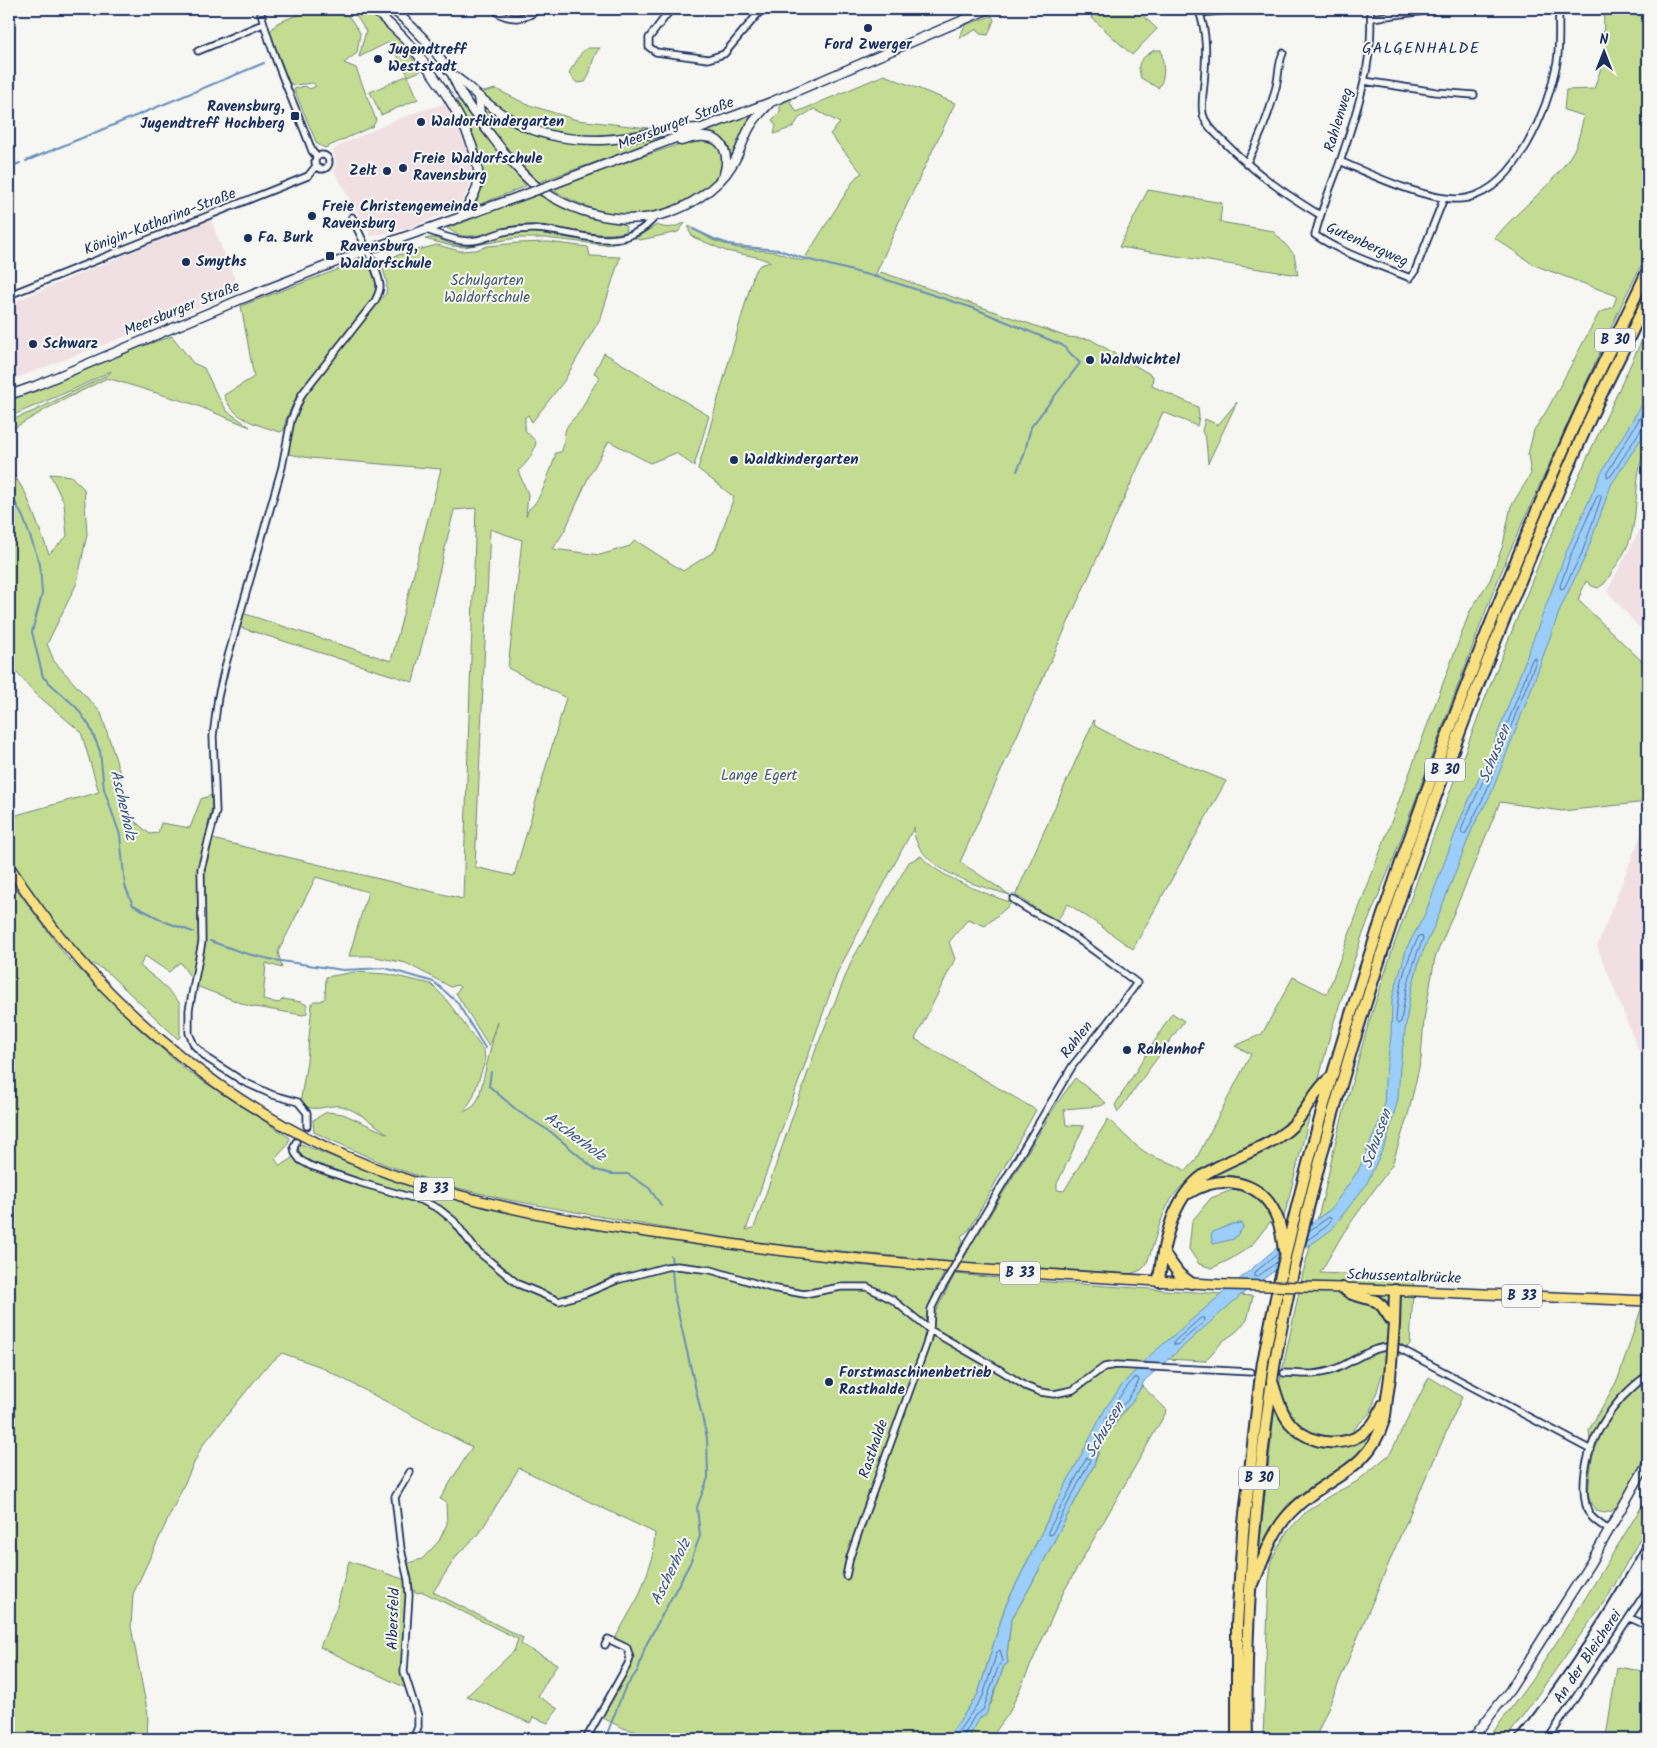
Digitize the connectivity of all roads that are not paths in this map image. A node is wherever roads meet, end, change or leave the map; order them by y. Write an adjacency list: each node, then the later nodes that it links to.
1 (260, 9): 15 (street, Königin-Katharina-Straße)
2 (373, 9): 35 (street)
3 (392, 9): 18 (street)
4 (538, 9): 13 (street)
5 (671, 9): 6 (street)
6 (762, 9)
7 (990, 9): 22 (street, Meersburger Straße)
8 (1240, 9): 12 (street)
9 (1370, 9): 14 (street, Rahlenweg)
10 (1441, 9): 14 (street)
11 (1559, 9): 31 (street)
12 (1199, 11): 28 (street)
13 (498, 13)
14 (1371, 18): 19 (street, Rahlenweg)
15 (264, 24): 16 (street); 26 (street, Königin-Katharina-Straße)
16 (198, 51)
17 (1283, 53): 28 (street)
18 (452, 74): 21 (street); 24 (street)
19 (1364, 81): 20 (street); 27 (street, Rahlenweg)
20 (1474, 95)
21 (478, 98): 23 (street); 24 (street)
22 (771, 102): 23 (street, Meersburger Straße); 30 (street)
23 (704, 128): 25 (street, Meersburger Straße)
24 (488, 132): 34 (street)
25 (664, 143): 30 (street); 35 (street, Meersburger Straße, bridge)
26 (317, 157): 29 (street); 29 (street, Königin-Katharina-Straße)
27 (1340, 161): 31 (street); 32 (street, Rahlenweg)
28 (1246, 164): 32 (street)
29 (316, 166): 40 (street, Königin-Katharina-Straße)
30 (723, 176): 34 (street)
31 (1444, 198): 37 (street, Gutenbergweg)
32 (1320, 214): 37 (street, Rahlenweg)
33 (352, 217): 38 (street)
34 (655, 217): 36 (street)
35 (460, 218): 36 (street, Meersburger Straße)
36 (425, 230): 38 (street, Meersburger Straße)
37 (1315, 235)
38 (367, 250): 42 (street, Meersburger Straße); 46 (street)
39 (1648, 270): 45 (highway, B 30)
40 (9, 295)
41 (1648, 298): 62 (highway, B 30, bridge)
42 (9, 395)
43 (9, 866): 52 (main road, B 33)
44 (1013, 899): 49 (street, Rahlen)
45 (1331, 1077): 48 (highway); 51 (highway, B 30)
46 (307, 1126)
47 (296, 1142): 58 (street)
48 (1184, 1197): 50 (highway); 51 (highway)
49 (966, 1246): 58 (street, Rasthalde, bridge)
50 (1163, 1252): 52 (highway); 53 (highway)
51 (1285, 1255): 69 (highway, B 30, bridge)
52 (1159, 1281): 53 (main road, Schussentalbrücke / B 33)
53 (1191, 1283): 54 (main road, Schussentalbrücke / B 33, bridge)
54 (1342, 1288): 55 (main road, Schussentalbrücke / B 33); 57 (highway)
55 (1396, 1290): 56 (main road, Schussentalbrücke / B 33); 57 (highway)
56 (1648, 1301)
57 (1394, 1324): 63 (highway, bridge)
58 (930, 1330): 59 (street); 68 (street, Rasthalde)
59 (1250, 1372)
60 (1284, 1374): 64 (street)
61 (1648, 1375): 64 (street)
62 (1272, 1380): 63 (highway); 69 (highway, B 30)
63 (1387, 1398): 69 (highway)
64 (1591, 1450): 67 (street)
65 (1648, 1462): 67 (street)
66 (410, 1472): 75 (street, Albersfeld)
67 (1610, 1530): 79 (street)
68 (846, 1576)
69 (1249, 1577): 71 (highway); 71 (highway, B 30)
70 (1648, 1589): 72 (street, An der Bleicherei)
71 (1244, 1590): 77 (highway, B 30); 78 (highway, B 30)
72 (1630, 1618): 73 (street); 80 (street, An der Bleicherei)
73 (1648, 1626)
74 (605, 1645): 76 (street)
75 (413, 1739)
76 (586, 1739)
77 (1236, 1739)
78 (1247, 1739)
79 (1472, 1739)
80 (1548, 1739)

